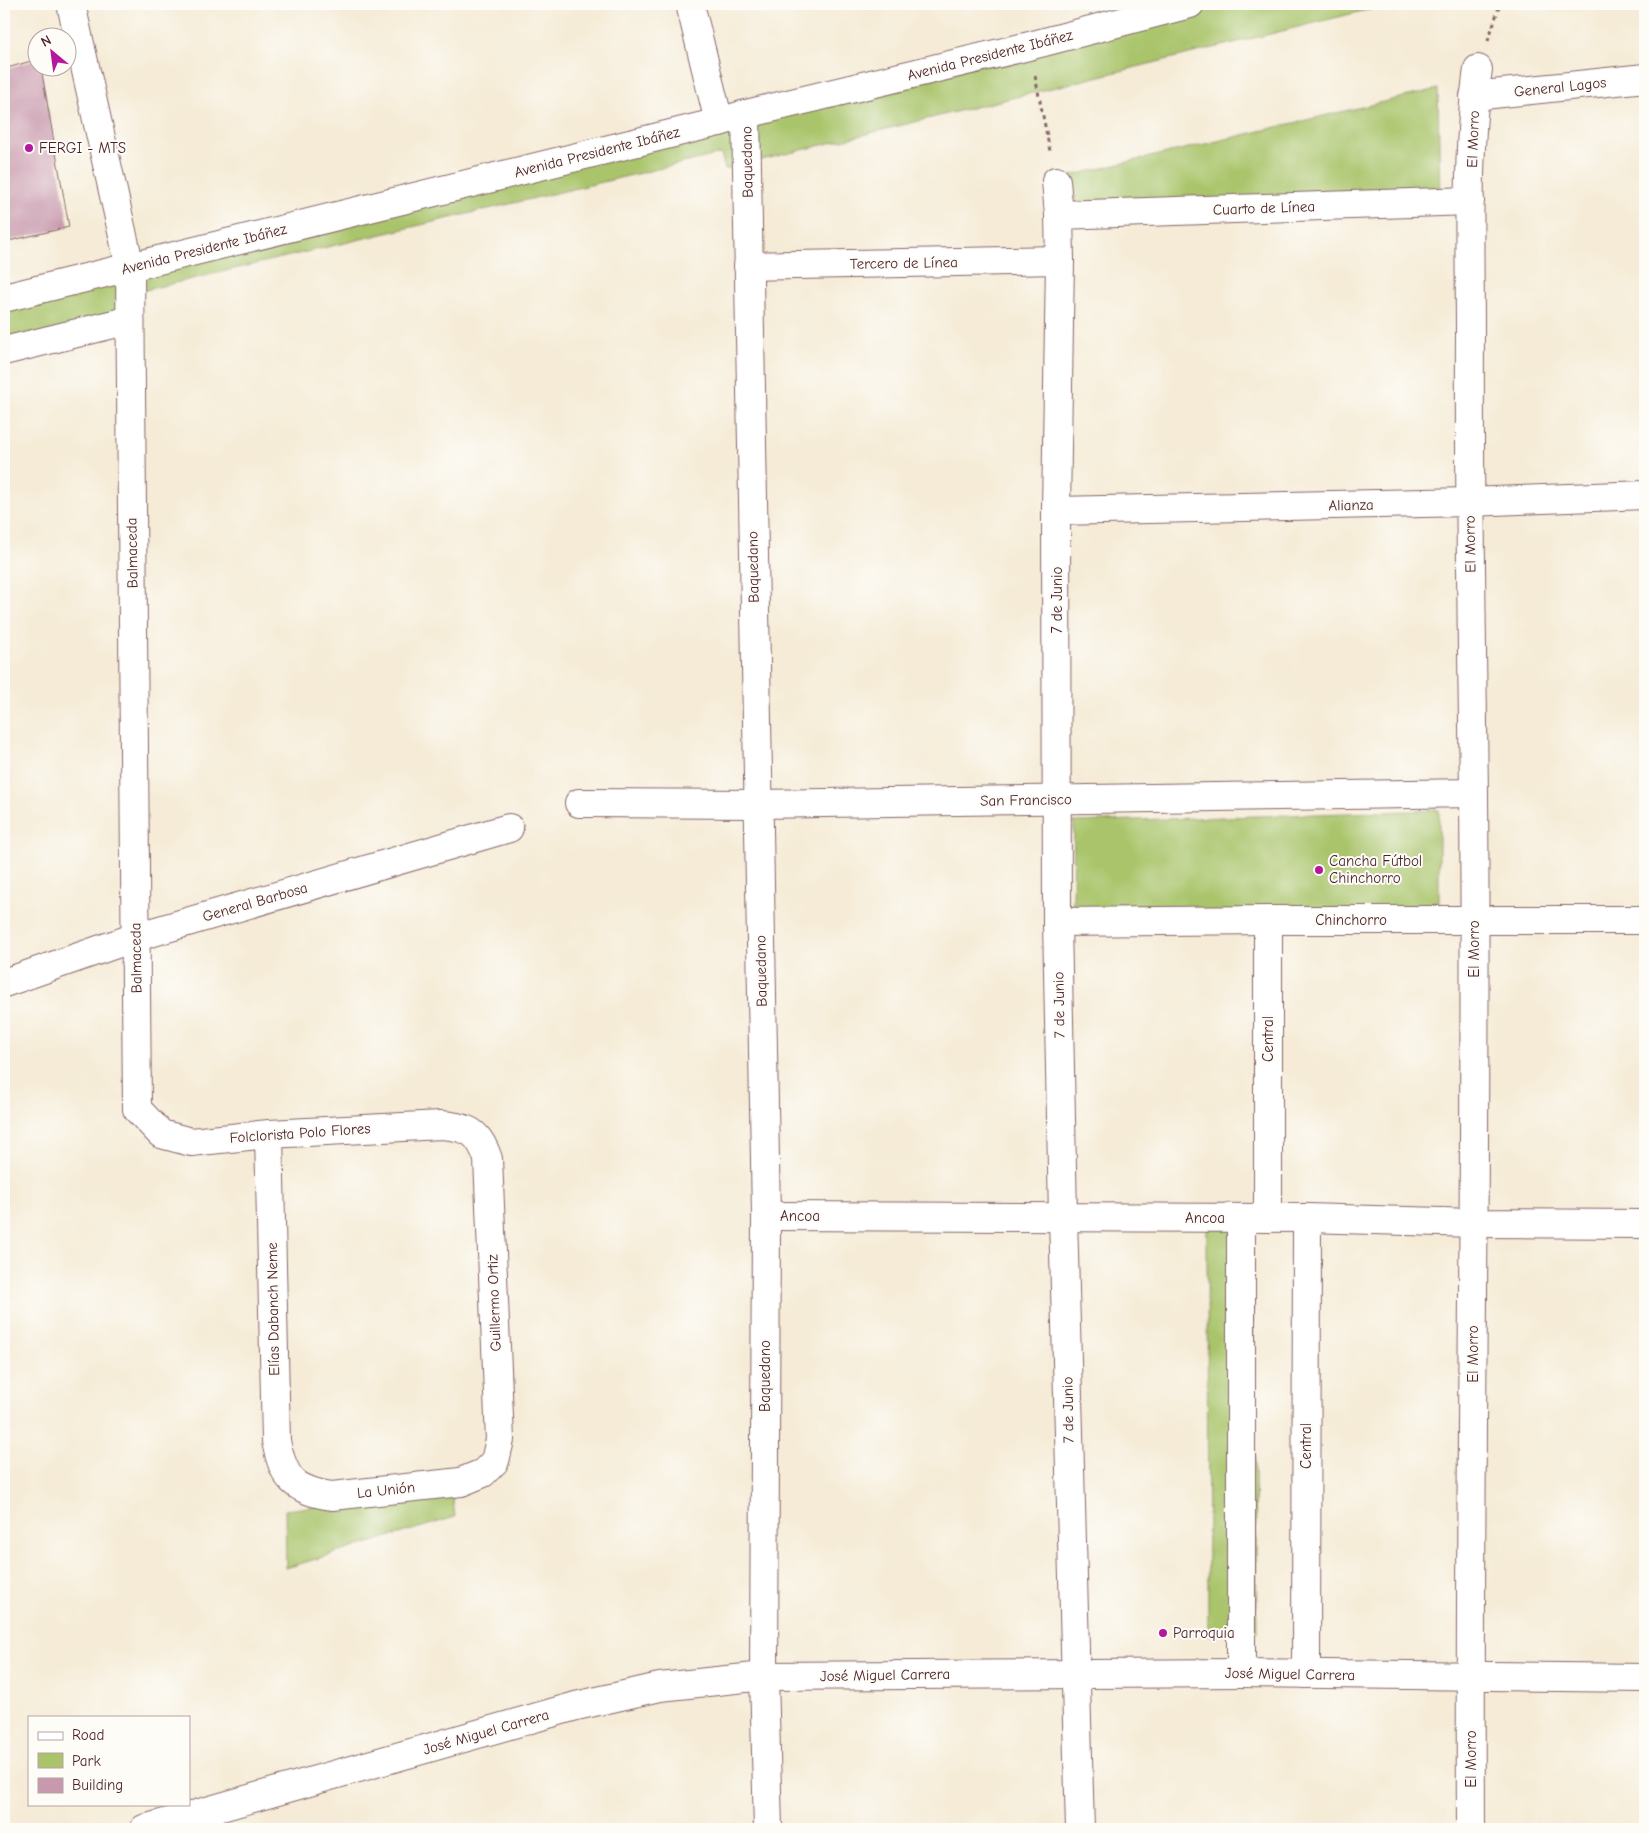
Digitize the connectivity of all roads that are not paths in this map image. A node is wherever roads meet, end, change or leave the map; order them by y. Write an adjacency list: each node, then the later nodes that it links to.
1 (71, 4): 13 (street, Balmaceda)
2 (690, 4): 7 (street, Baquedano)
3 (1190, 4): 6 (street, Avenida Presidente Ibáñez)
4 (1645, 78): 5 (street, General Lagos)
5 (1476, 82): 9 (street, El Morro)
6 (746, 114): 7 (street, Avenida Presidente Ibáñez); 12 (street, Baquedano)
7 (719, 122): 13 (street, Avenida Presidente Ibáñez)
8 (1056, 181): 10 (street, 7 de Junio)
9 (1470, 202): 10 (street, Cuarto de Línea); 18 (street, El Morro)
10 (1059, 215): 11 (street, 7 de Junio)
11 (1060, 260): 12 (street, Tercero de Línea); 19 (street, 7 de Junio)
12 (748, 266): 23 (street, Baquedano)
13 (130, 267): 14 (street, Avenida Presidente Ibáñez); 15 (street, Balmaceda)
14 (4, 298)
15 (130, 320): 16 (street); 29 (street, Balmaceda)
16 (4, 351)
17 (1645, 495): 18 (street, Alianza)
18 (1470, 502): 19 (street, Alianza); 20 (street, El Morro)
19 (1056, 511): 21 (street, 7 de Junio)
20 (1474, 793): 21 (street, San Francisco); 26 (street, El Morro)
21 (1058, 799): 23 (street, San Francisco); 28 (street, 7 de Junio)
22 (579, 803): 23 (street, San Francisco)
23 (758, 804): 34 (street, Baquedano)
24 (509, 828): 29 (street, General Barbosa)
25 (1268, 920): 26 (street, Chinchorro); 28 (street, Chinchorro); 37 (street, Central)
26 (1475, 920): 27 (street, Chinchorro); 39 (street, El Morro)
27 (1645, 920)
28 (1057, 922): 35 (street, 7 de Junio)
29 (136, 937): 30 (street, General Barbosa); 31 (street, Balmaceda)
30 (4, 984)
31 (138, 1109): 33 (street, Folclorista Polo Flores)
32 (474, 1132): 33 (street, Folclorista Polo Flores); 41 (street, Guillermo Ortiz)
33 (269, 1134): 42 (street, Elías Dabanch Neme)
34 (766, 1216): 35 (street, Ancoa); 46 (street, Baquedano)
35 (1063, 1217): 36 (street, Ancoa); 43 (street, 7 de Junio)
36 (1241, 1218): 37 (street, Ancoa); 44 (street)
37 (1268, 1218): 38 (street, Ancoa)
38 (1307, 1218): 39 (street, Ancoa); 45 (street, Central)
39 (1474, 1223): 40 (street, Ancoa); 47 (street, El Morro)
40 (1645, 1224)
41 (483, 1473): 42 (street, La Unión)
42 (291, 1481)
43 (1075, 1673): 44 (street, José Miguel Carrera); 46 (street, José Miguel Carrera); 51 (street, 7 de Junio)
44 (1240, 1673): 45 (street, José Miguel Carrera)
45 (1306, 1674): 47 (street, José Miguel Carrera)
46 (764, 1676): 49 (street, José Miguel Carrera); 50 (street, Baquedano)
47 (1470, 1677): 48 (street, José Miguel Carrera); 52 (street, El Morro)
48 (1645, 1678)
49 (144, 1829)
50 (768, 1829)
51 (1080, 1829)
52 (1471, 1829)

